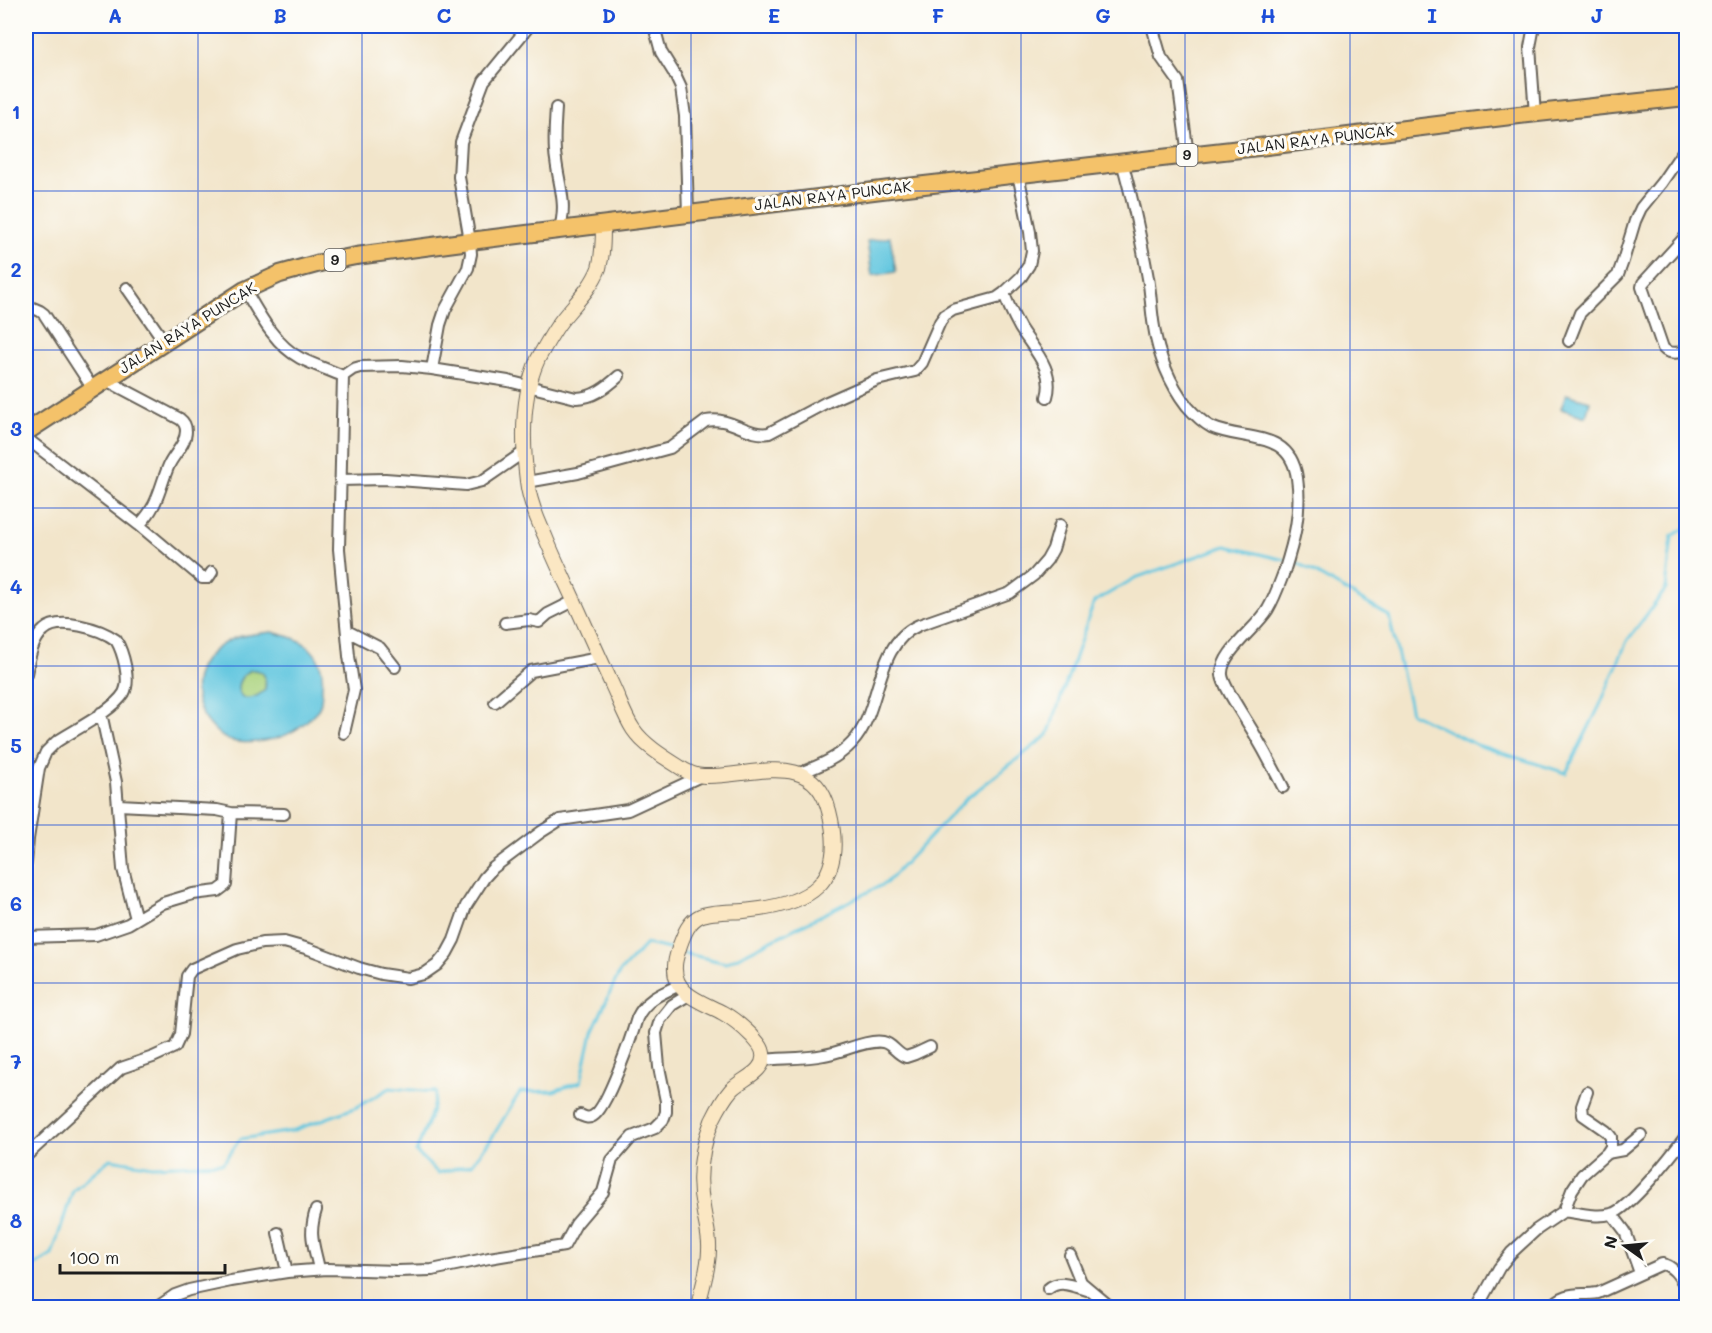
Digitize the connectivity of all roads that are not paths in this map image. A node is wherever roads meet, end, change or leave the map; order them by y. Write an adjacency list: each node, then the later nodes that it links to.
1 (529, 26): 16 (street)
2 (654, 26): 12 (street)
3 (1152, 26): 9 (street)
4 (1534, 26): 7 (street)
5 (1686, 97): 7 (highway, JALAN RAYA PUNCAK / 9)
6 (556, 108): 14 (street)
7 (1535, 114): 9 (highway, JALAN RAYA PUNCAK / 9)
8 (1686, 147): 22 (street)
9 (1188, 155): 10 (highway, JALAN RAYA PUNCAK / 9)
10 (1122, 162): 11 (highway, JALAN RAYA PUNCAK / 9); 49 (street)
11 (1018, 174): 12 (highway, JALAN RAYA PUNCAK / 9); 19 (street)
12 (688, 214): 13 (highway, JALAN RAYA PUNCAK / 9)
13 (603, 225): 14 (highway, JALAN RAYA PUNCAK / 9); 28 (main road)
14 (559, 231): 16 (highway, JALAN RAYA PUNCAK / 9)
15 (1686, 236): 23 (street)
16 (470, 241): 18 (highway, JALAN RAYA PUNCAK / 9); 24 (street)
17 (127, 288): 21 (street)
18 (245, 290): 21 (highway, JALAN RAYA PUNCAK / 9); 26 (street)
19 (1004, 294): 29 (street); 34 (street)
20 (26, 304): 27 (street)
21 (164, 341): 27 (highway, JALAN RAYA PUNCAK / 9)
22 (1569, 341)
23 (1686, 351)
24 (432, 369): 26 (street); 28 (street)
25 (619, 375): 28 (street)
26 (344, 376): 33 (street)
27 (99, 385): 30 (highway, JALAN RAYA PUNCAK / 9); 35 (street)
28 (529, 387): 32 (main road)
29 (1047, 398)
30 (26, 432)
31 (26, 438): 35 (street)
32 (524, 452): 33 (street); 34 (main road)
33 (340, 480): 40 (street)
34 (527, 482): 38 (main road)
35 (139, 525): 37 (street)
36 (1060, 525): 47 (street)
37 (213, 572)
38 (574, 601): 39 (street); 41 (main road)
39 (505, 623)
40 (347, 631): 42 (street); 46 (street)
41 (599, 658): 44 (street); 48 (main road)
42 (395, 667)
43 (26, 674): 45 (street)
44 (495, 702)
45 (101, 713): 50 (street); 53 (street)
46 (344, 733)
47 (800, 773): 48 (main road); 56 (main road)
48 (701, 777): 64 (street)
49 (1283, 787)
50 (119, 805): 51 (street); 54 (street)
51 (231, 813): 52 (street); 54 (street)
52 (284, 814)
53 (26, 863)
54 (136, 919): 55 (street)
55 (26, 937)
56 (683, 990): 58 (main road); 60 (street); 70 (street)
57 (930, 1047): 58 (street)
58 (763, 1059): 78 (main road)
59 (1587, 1092): 63 (street)
60 (580, 1115)
61 (1641, 1135): 63 (street)
62 (1686, 1136): 67 (street)
63 (1607, 1153): 66 (street)
64 (26, 1156)
65 (316, 1210): 70 (street)
66 (1564, 1211): 67 (street); 80 (street)
67 (1612, 1214): 73 (street)
68 (278, 1233): 72 (street)
69 (1070, 1255): 76 (street)
70 (319, 1269): 72 (street)
71 (1682, 1271): 73 (street); 74 (street)
72 (287, 1272): 77 (street)
73 (1640, 1273): 81 (street)
74 (1686, 1287)
75 (1048, 1289): 76 (street)
76 (1092, 1292): 79 (street)
77 (156, 1308)
78 (698, 1308)
79 (1112, 1308)
80 (1477, 1308)
81 (1550, 1308)

